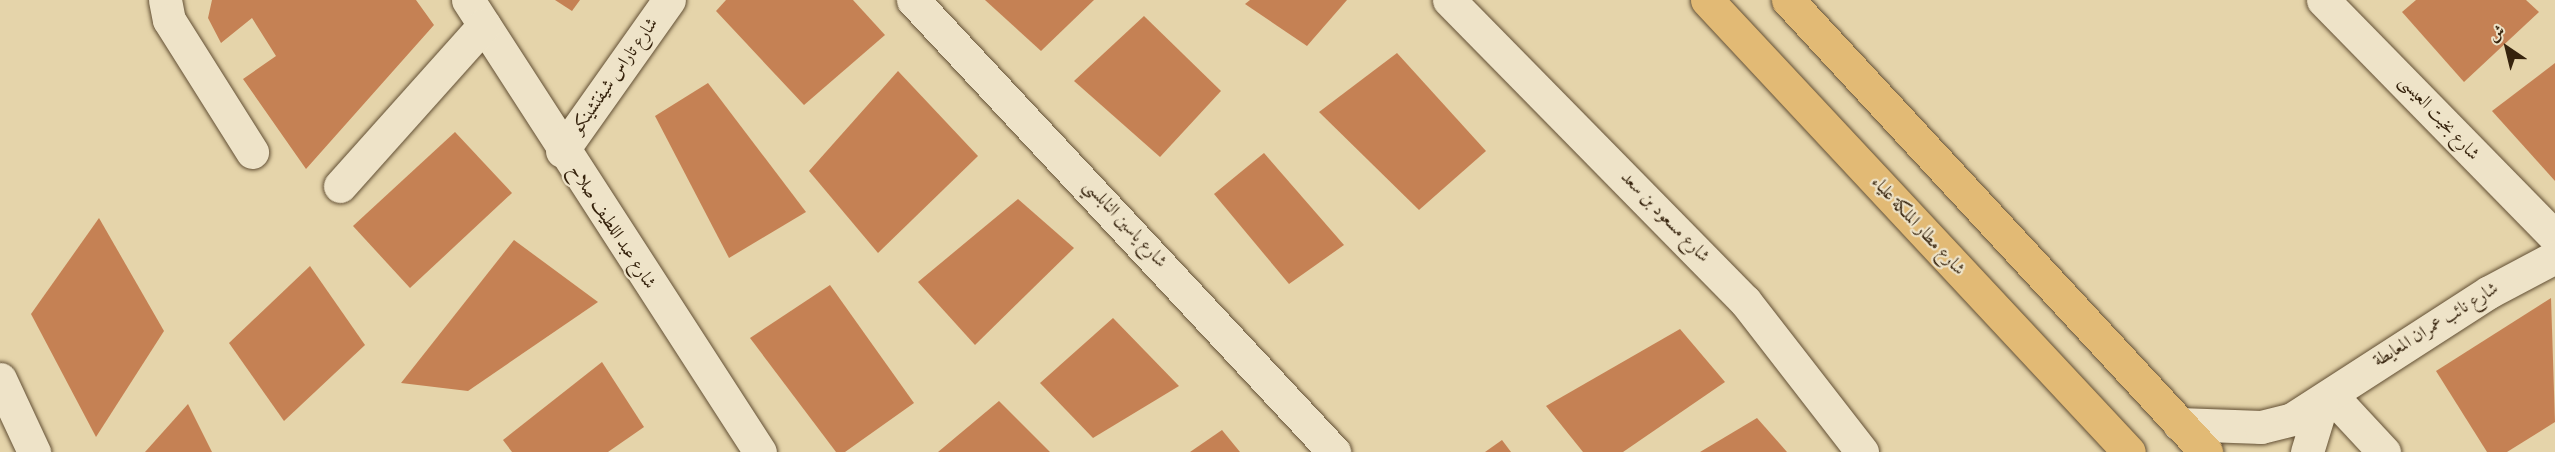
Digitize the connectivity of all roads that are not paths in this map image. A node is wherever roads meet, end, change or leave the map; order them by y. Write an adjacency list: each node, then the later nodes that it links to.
1 (165, 0): 10 (street)
2 (669, 0): 9 (street, شارع تاراس شيفتشينكو)
3 (913, 0): 19 (street, شارع ياسين النابلسي)
4 (1449, 0): 20 (street, شارع مسعود بن سعد)
5 (1707, 0): 21 (highway, شارع مطار الملكة علياء)
6 (1788, 0): 16 (highway)
7 (2323, 0): 12 (street, شارع بخيت العيسى)
8 (476, 12): 9 (street, شارع عبد اللطيف صلاح); 11 (street)
9 (562, 151): 18 (street, شارع عبد اللطيف صلاح)
10 (252, 152)
11 (340, 186)
12 (2555, 237)
13 (2555, 257): 15 (street, شارع نائب عمران المعايطة)
14 (0, 379): 17 (street)
15 (2326, 399): 16 (street, شارع نائب عمران المعايطة); 23 (street); 24 (street)
16 (2180, 424): 22 (highway)
17 (34, 452)
18 (760, 452)
19 (1334, 452)
20 (1862, 452)
21 (2129, 452)
22 (2206, 452)
23 (2307, 452)
24 (2384, 452)

